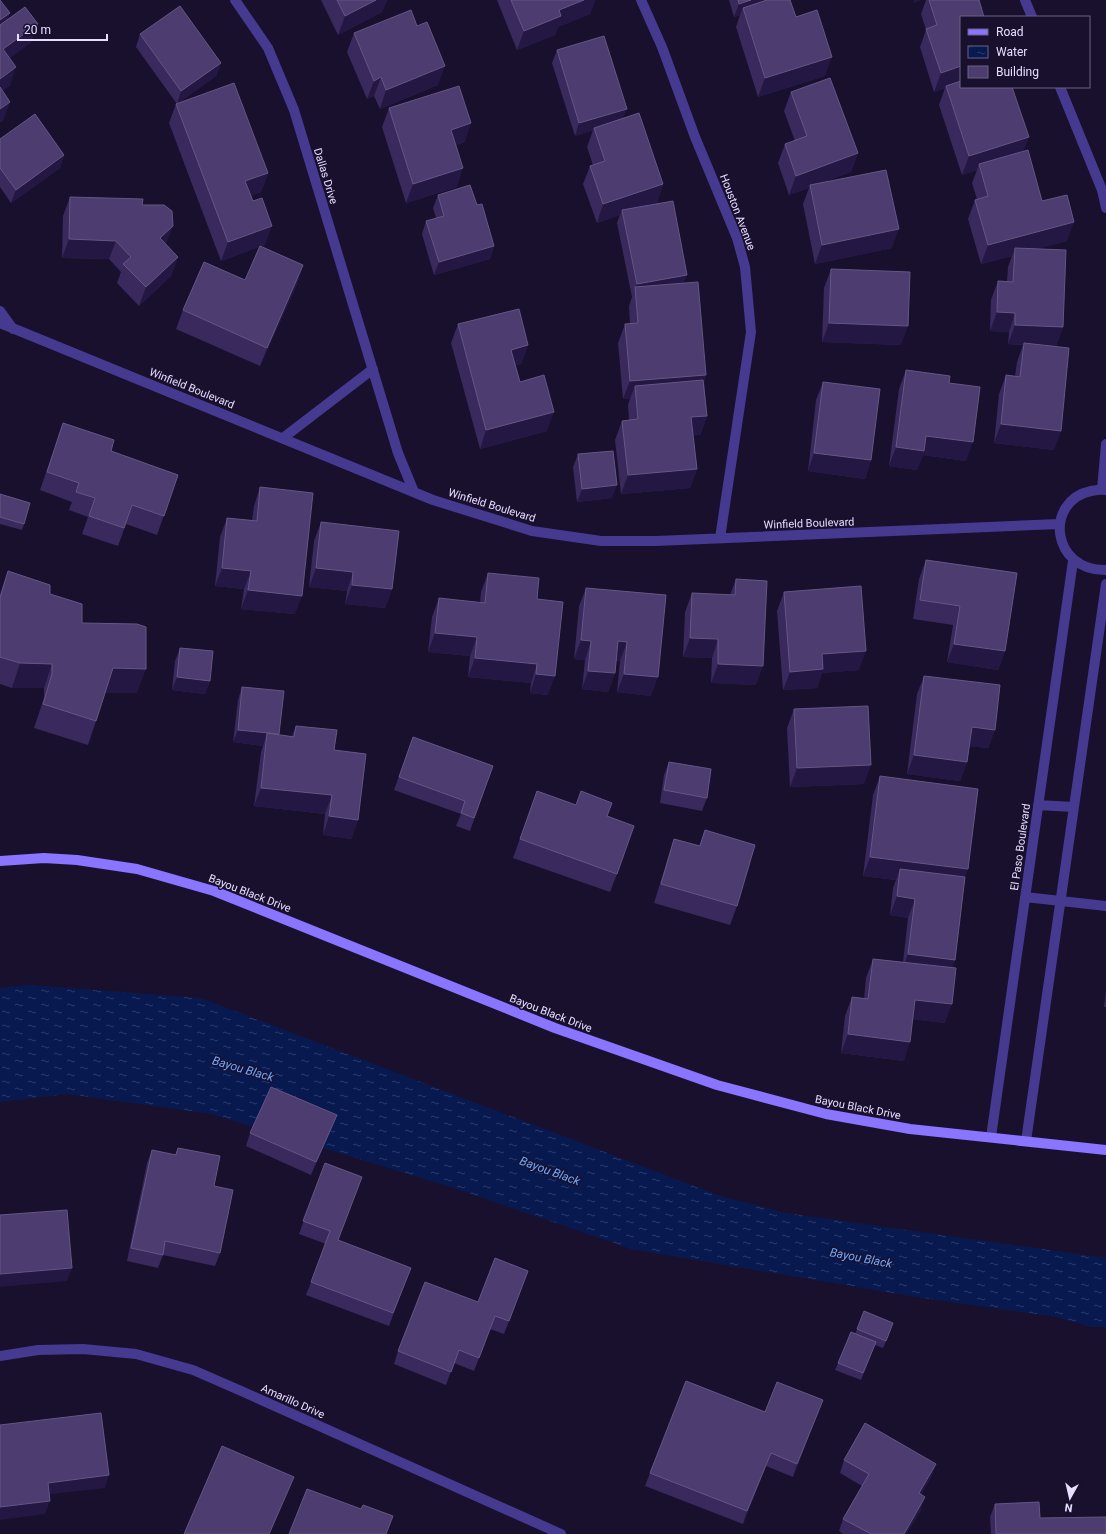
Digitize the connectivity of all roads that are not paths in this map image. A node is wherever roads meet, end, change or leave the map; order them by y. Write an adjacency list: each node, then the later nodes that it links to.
1 (235, 0): 10 (street, Dallas Drive)
2 (641, 0): 16 (street, Houston Avenue)
3 (1025, 0): 4 (street)
4 (1032, 16)
5 (1060, 88): 6 (street)
6 (1106, 208)
7 (0, 311): 9 (street)
8 (0, 323): 9 (street, Winfield Boulevard)
9 (13, 329): 11 (street, Winfield Boulevard)
10 (372, 369): 11 (street); 14 (street, Dallas Drive)
11 (283, 438): 14 (street, Winfield Boulevard)
12 (1106, 444): 13 (street)
13 (1104, 490): 15 (street)
14 (414, 492): 16 (street, Winfield Boulevard)
15 (1060, 524): 16 (street, Winfield Boulevard); 17 (street)
16 (720, 538)
17 (1073, 561): 18 (street); 20 (street, El Paso Boulevard)
18 (1106, 570)
19 (1106, 584): 21 (street)
20 (1038, 804): 21 (street); 23 (street, El Paso Boulevard)
21 (1074, 807): 24 (street)
22 (0, 862): 26 (main road, Bayou Black Drive)
23 (1025, 897): 24 (street); 26 (street, El Paso Boulevard)
24 (1061, 901): 25 (street); 27 (street)
25 (1106, 906)
26 (991, 1137): 27 (main road, Bayou Black Drive)
27 (1026, 1141): 28 (main road, Bayou Black Drive)
28 (1106, 1150)
29 (0, 1356): 30 (street, Amarillo Drive)
30 (561, 1534)

